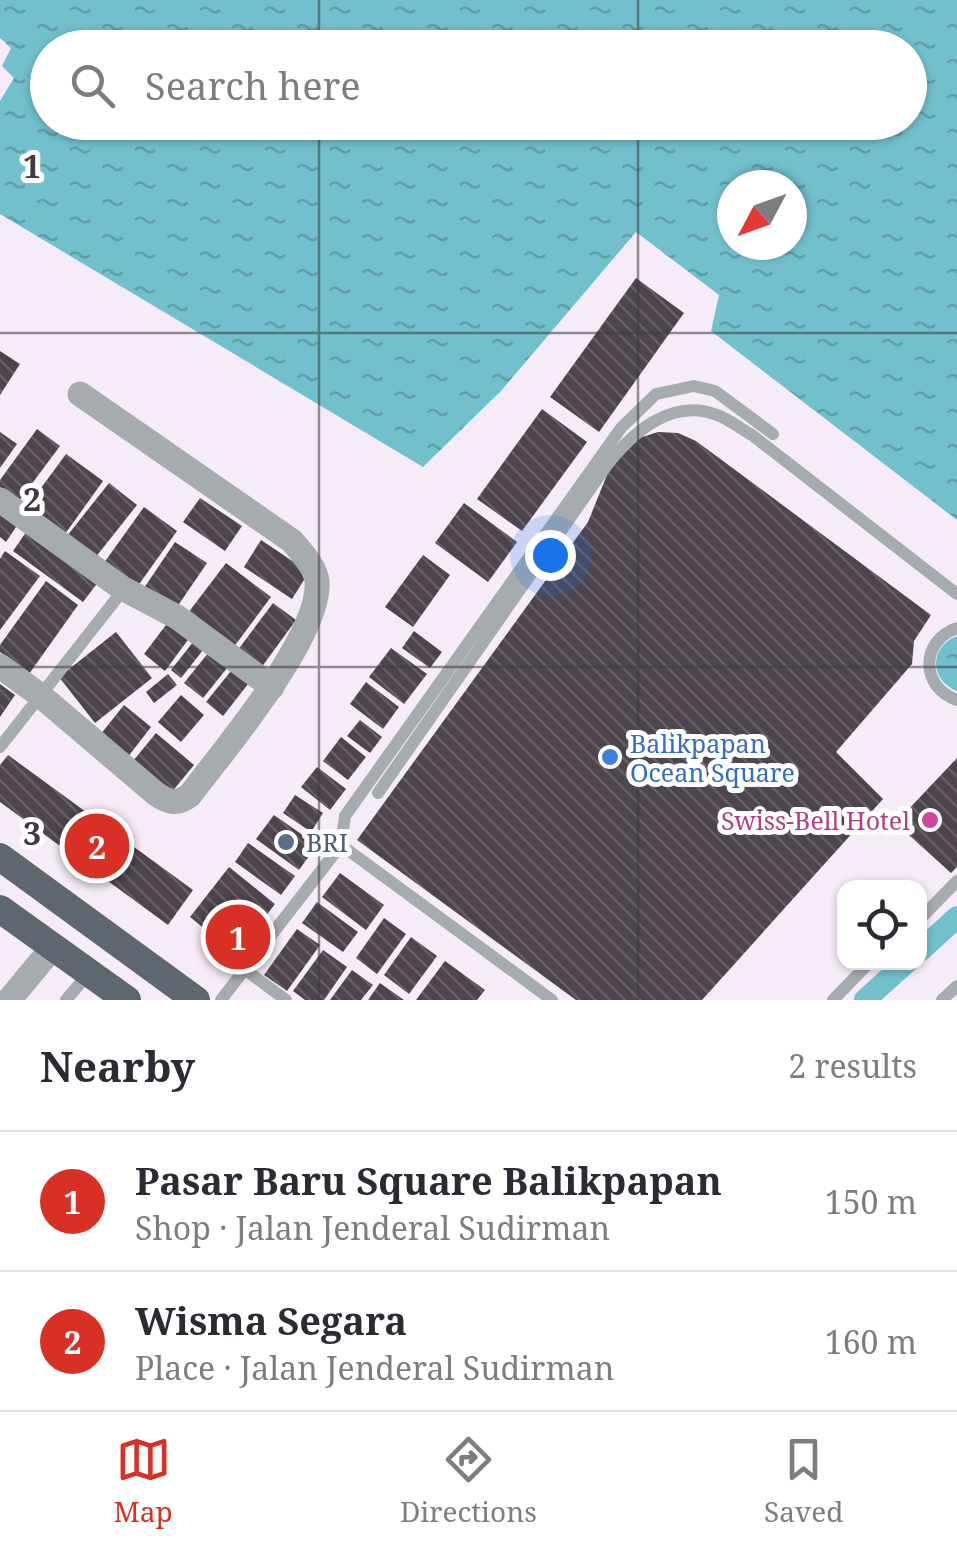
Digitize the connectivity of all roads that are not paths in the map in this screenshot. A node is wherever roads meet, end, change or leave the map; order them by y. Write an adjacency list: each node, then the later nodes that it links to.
1 (80, 394): 8 (street)
2 (774, 434): 13 (lane)
3 (0, 500): 4 (street)
4 (124, 588): 8 (street); 9 (lane)
5 (957, 594): 12 (lane)
6 (957, 628): 10 (lane)
7 (0, 666): 9 (street)
8 (272, 686): 9 (street)
9 (40, 696): 11 (lane)
10 (957, 700)
11 (0, 747)
12 (378, 794)
13 (341, 846): 19 (lane); 30 (lane)
14 (0, 857): 27 (highway)
15 (957, 878): 17 (lane)
16 (0, 909): 18 (highway)
17 (927, 909)
18 (53, 947): 22 (highway); 24 (street)
19 (243, 968): 28 (lane); 29 (lane)
20 (865, 970): 31 (lane)
21 (867, 970): 32 (lane)
22 (89, 973): 25 (lane); 26 (highway)
23 (957, 986): 33 (lane)
24 (8, 1000)
25 (66, 1000)
26 (127, 1000)
27 (196, 1000)
28 (220, 1000)
29 (286, 1000)
30 (552, 1000)
31 (833, 1000)
32 (840, 1000)
33 (942, 1000)

